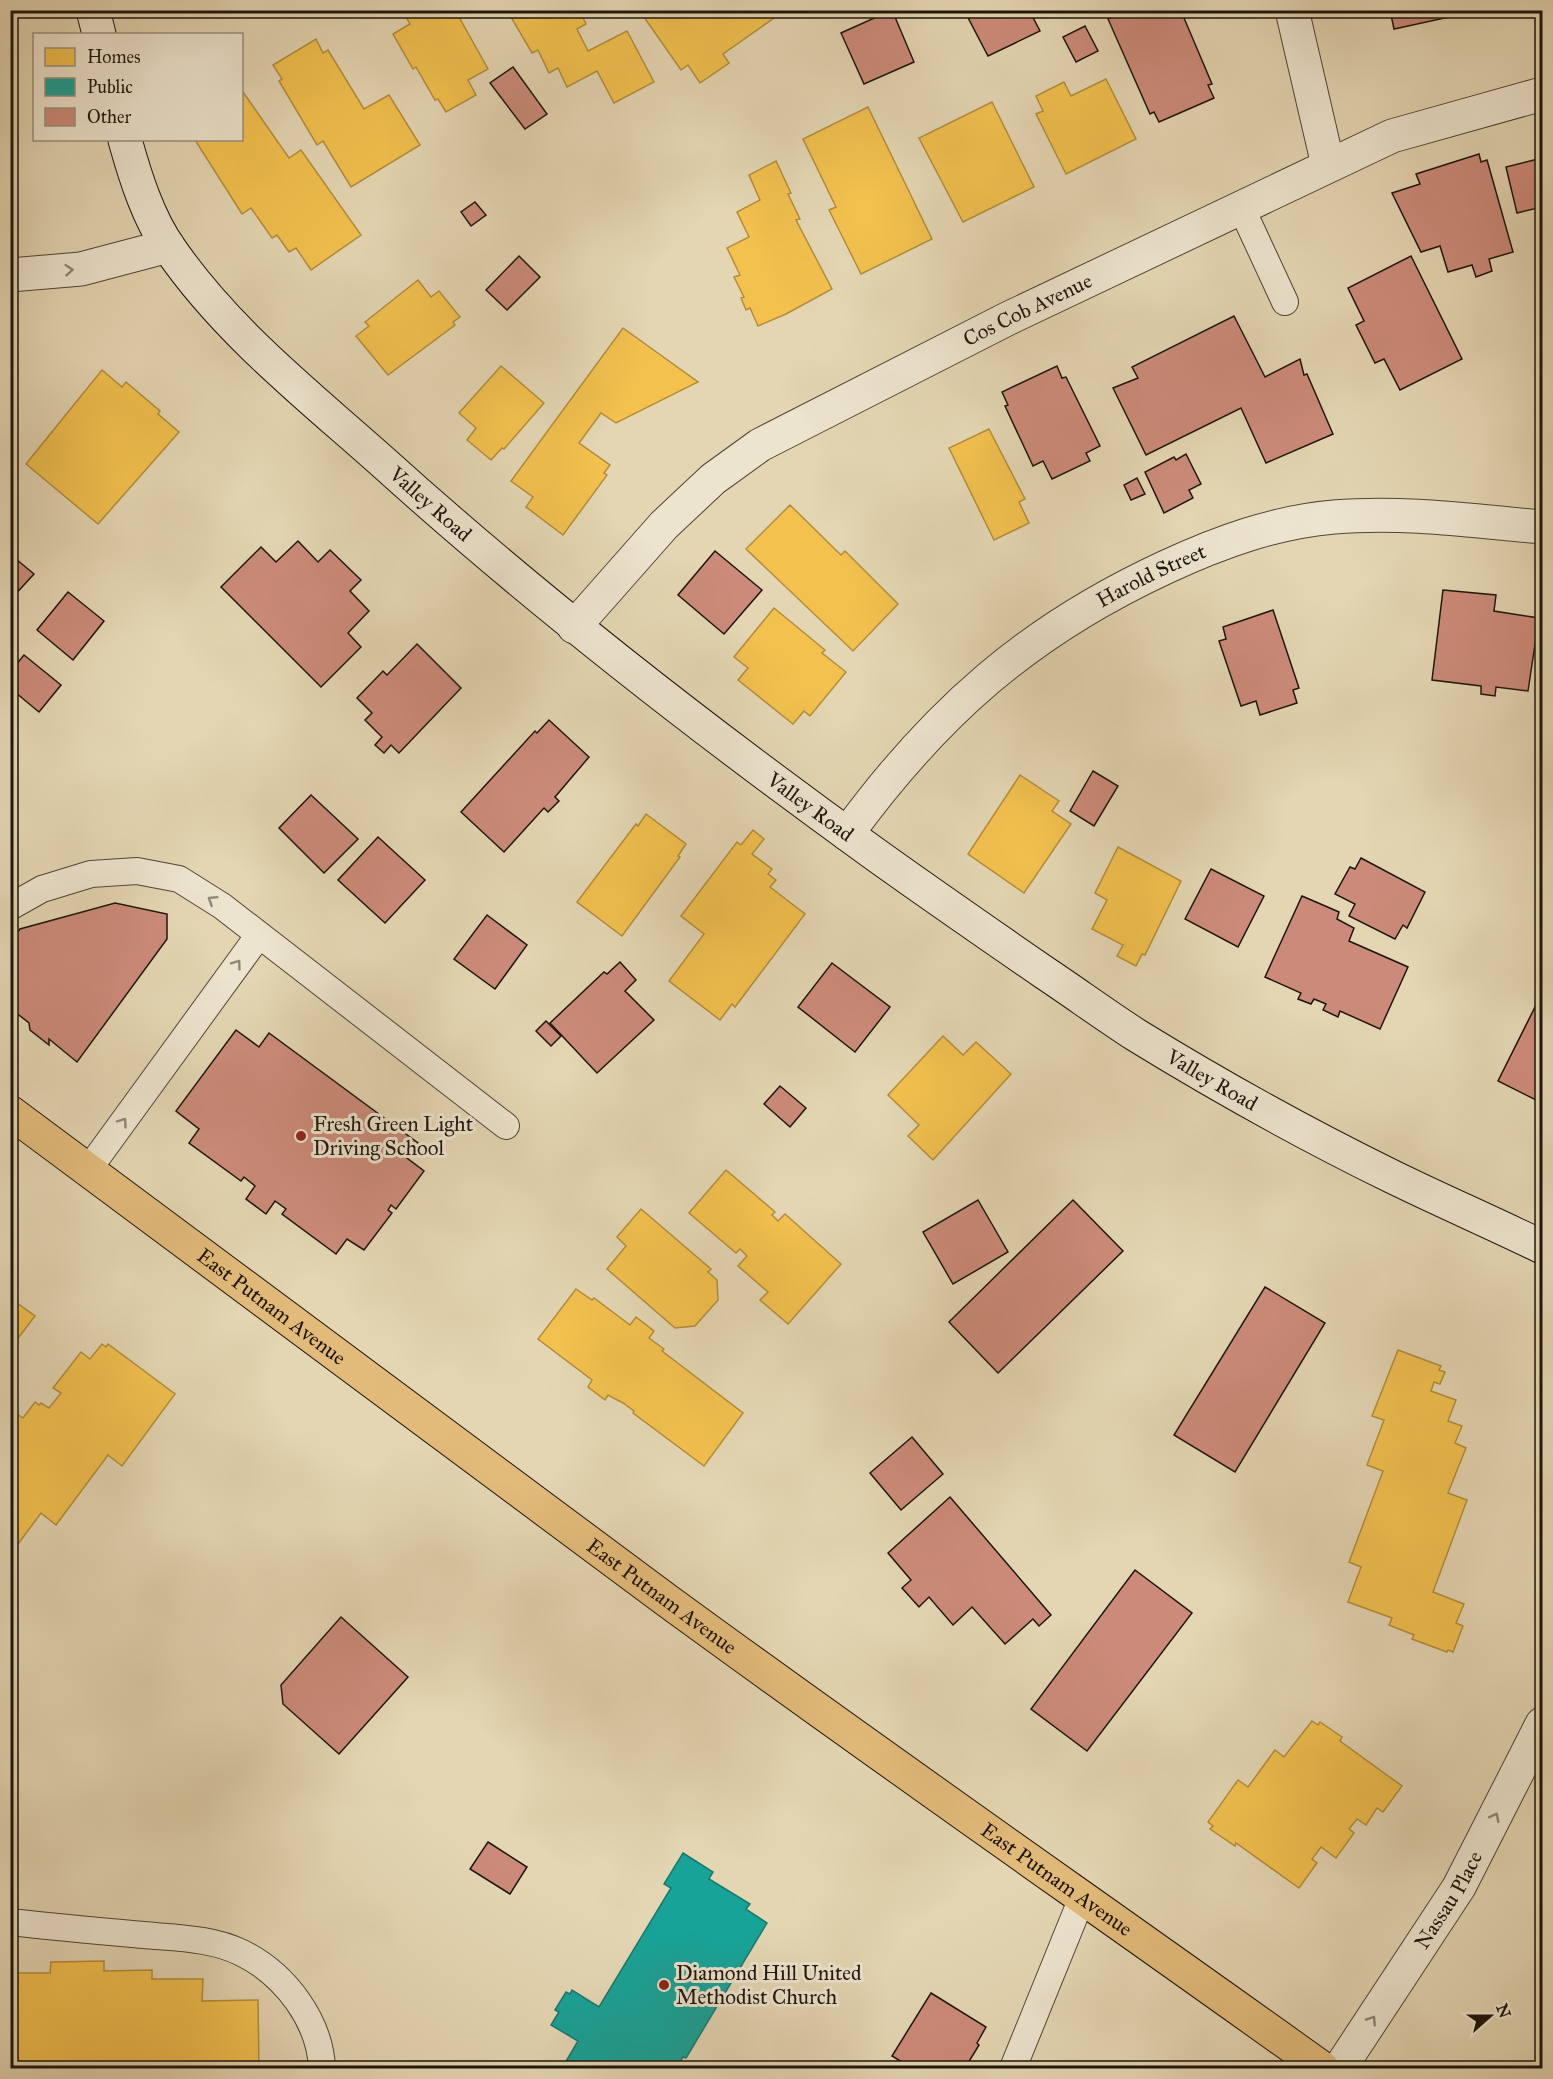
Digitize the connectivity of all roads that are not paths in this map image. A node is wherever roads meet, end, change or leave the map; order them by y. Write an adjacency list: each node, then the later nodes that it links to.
1 (93, 10): 3 (street)
2 (1292, 10): 6 (street)
3 (99, 33)
4 (1542, 94): 6 (street, Cos Cob Avenue)
5 (125, 141): 8 (street, Valley Road)
6 (1328, 165): 7 (street, Cos Cob Avenue)
7 (1241, 207): 10 (lane); 12 (street, Cos Cob Avenue)
8 (168, 246): 9 (street, one-way to 8); 12 (street, Valley Road)
9 (10, 275)
10 (1286, 302)
11 (1542, 527): 13 (street, Harold Street)
12 (574, 627): 13 (street, Valley Road)
13 (848, 834): 19 (street, Valley Road)
14 (10, 908): 15 (lane, one-way to 14)
15 (259, 935): 17 (lane); 18 (lane, one-way to 15)
16 (10, 1112): 18 (main road, East Putnam Avenue)
17 (506, 1126)
18 (88, 1170): 21 (main road, East Putnam Avenue)
19 (1542, 1247)
20 (1542, 1724): 26 (street, Nassau Place, one-way to 20)
21 (1082, 1898): 24 (lane); 25 (main road, East Putnam Avenue)
22 (10, 1922): 23 (lane)
23 (322, 2068)
24 (1013, 2068)
25 (1322, 2068)
26 (1340, 2068)

